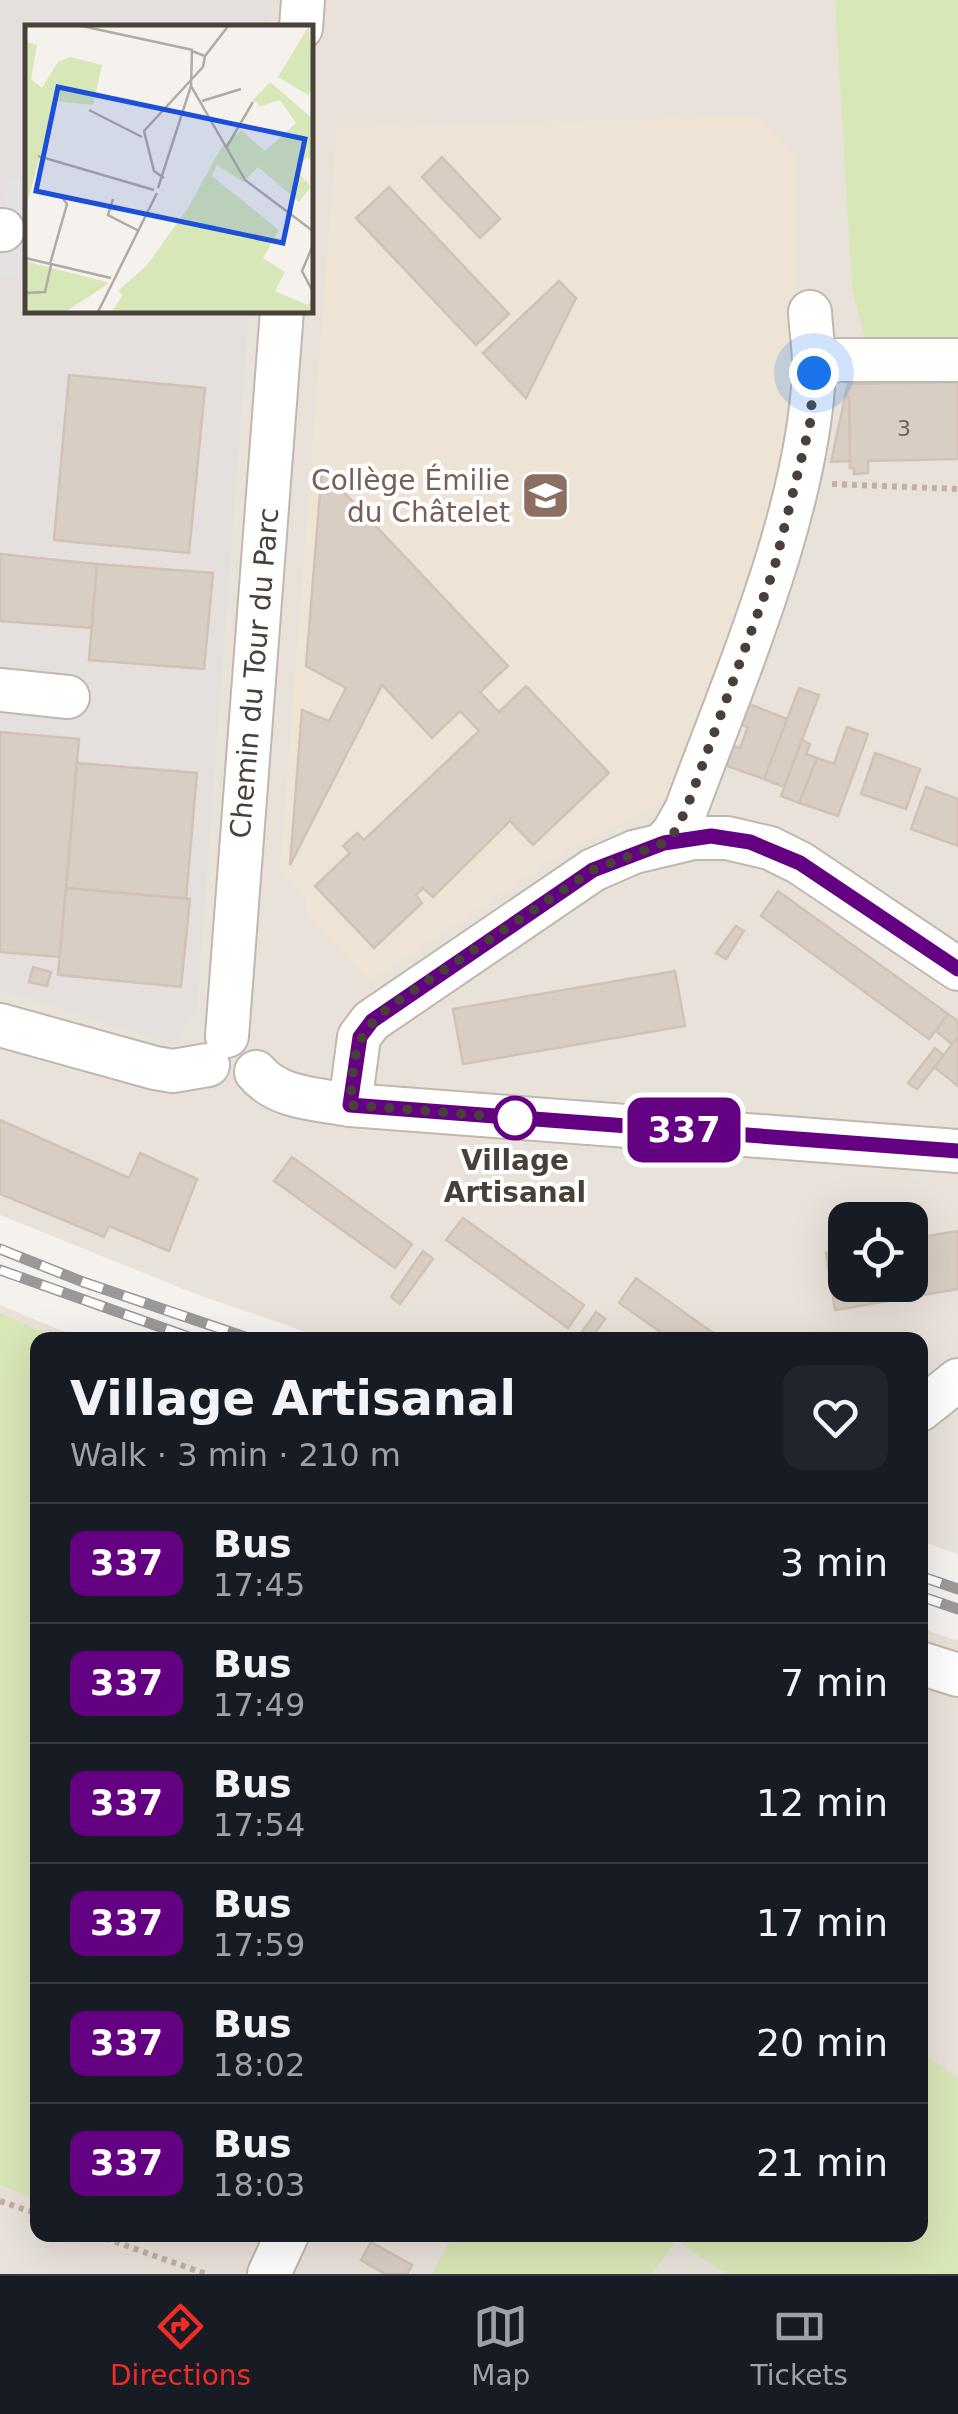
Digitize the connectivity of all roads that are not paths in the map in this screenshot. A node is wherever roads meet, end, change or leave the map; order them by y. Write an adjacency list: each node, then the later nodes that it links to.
1 (303, 0): 2 (street)
2 (301, 25)
3 (282, 312): 12 (street, Chemin du Tour du Parc)
4 (810, 312): 6 (street)
5 (958, 360): 6 (street)
6 (814, 373): 9 (street)
7 (0, 690): 8 (street)
8 (68, 697)
9 (664, 843): 10 (street); 13 (street)
10 (958, 969)
11 (0, 1025): 12 (street)
12 (218, 1051): 13 (street)
13 (350, 1105): 14 (street)
14 (958, 1151)
15 (958, 1380): 16 (street)
16 (928, 1404)
17 (928, 1667): 18 (street)
18 (958, 1676)
19 (284, 2242): 20 (street)
20 (269, 2274)

